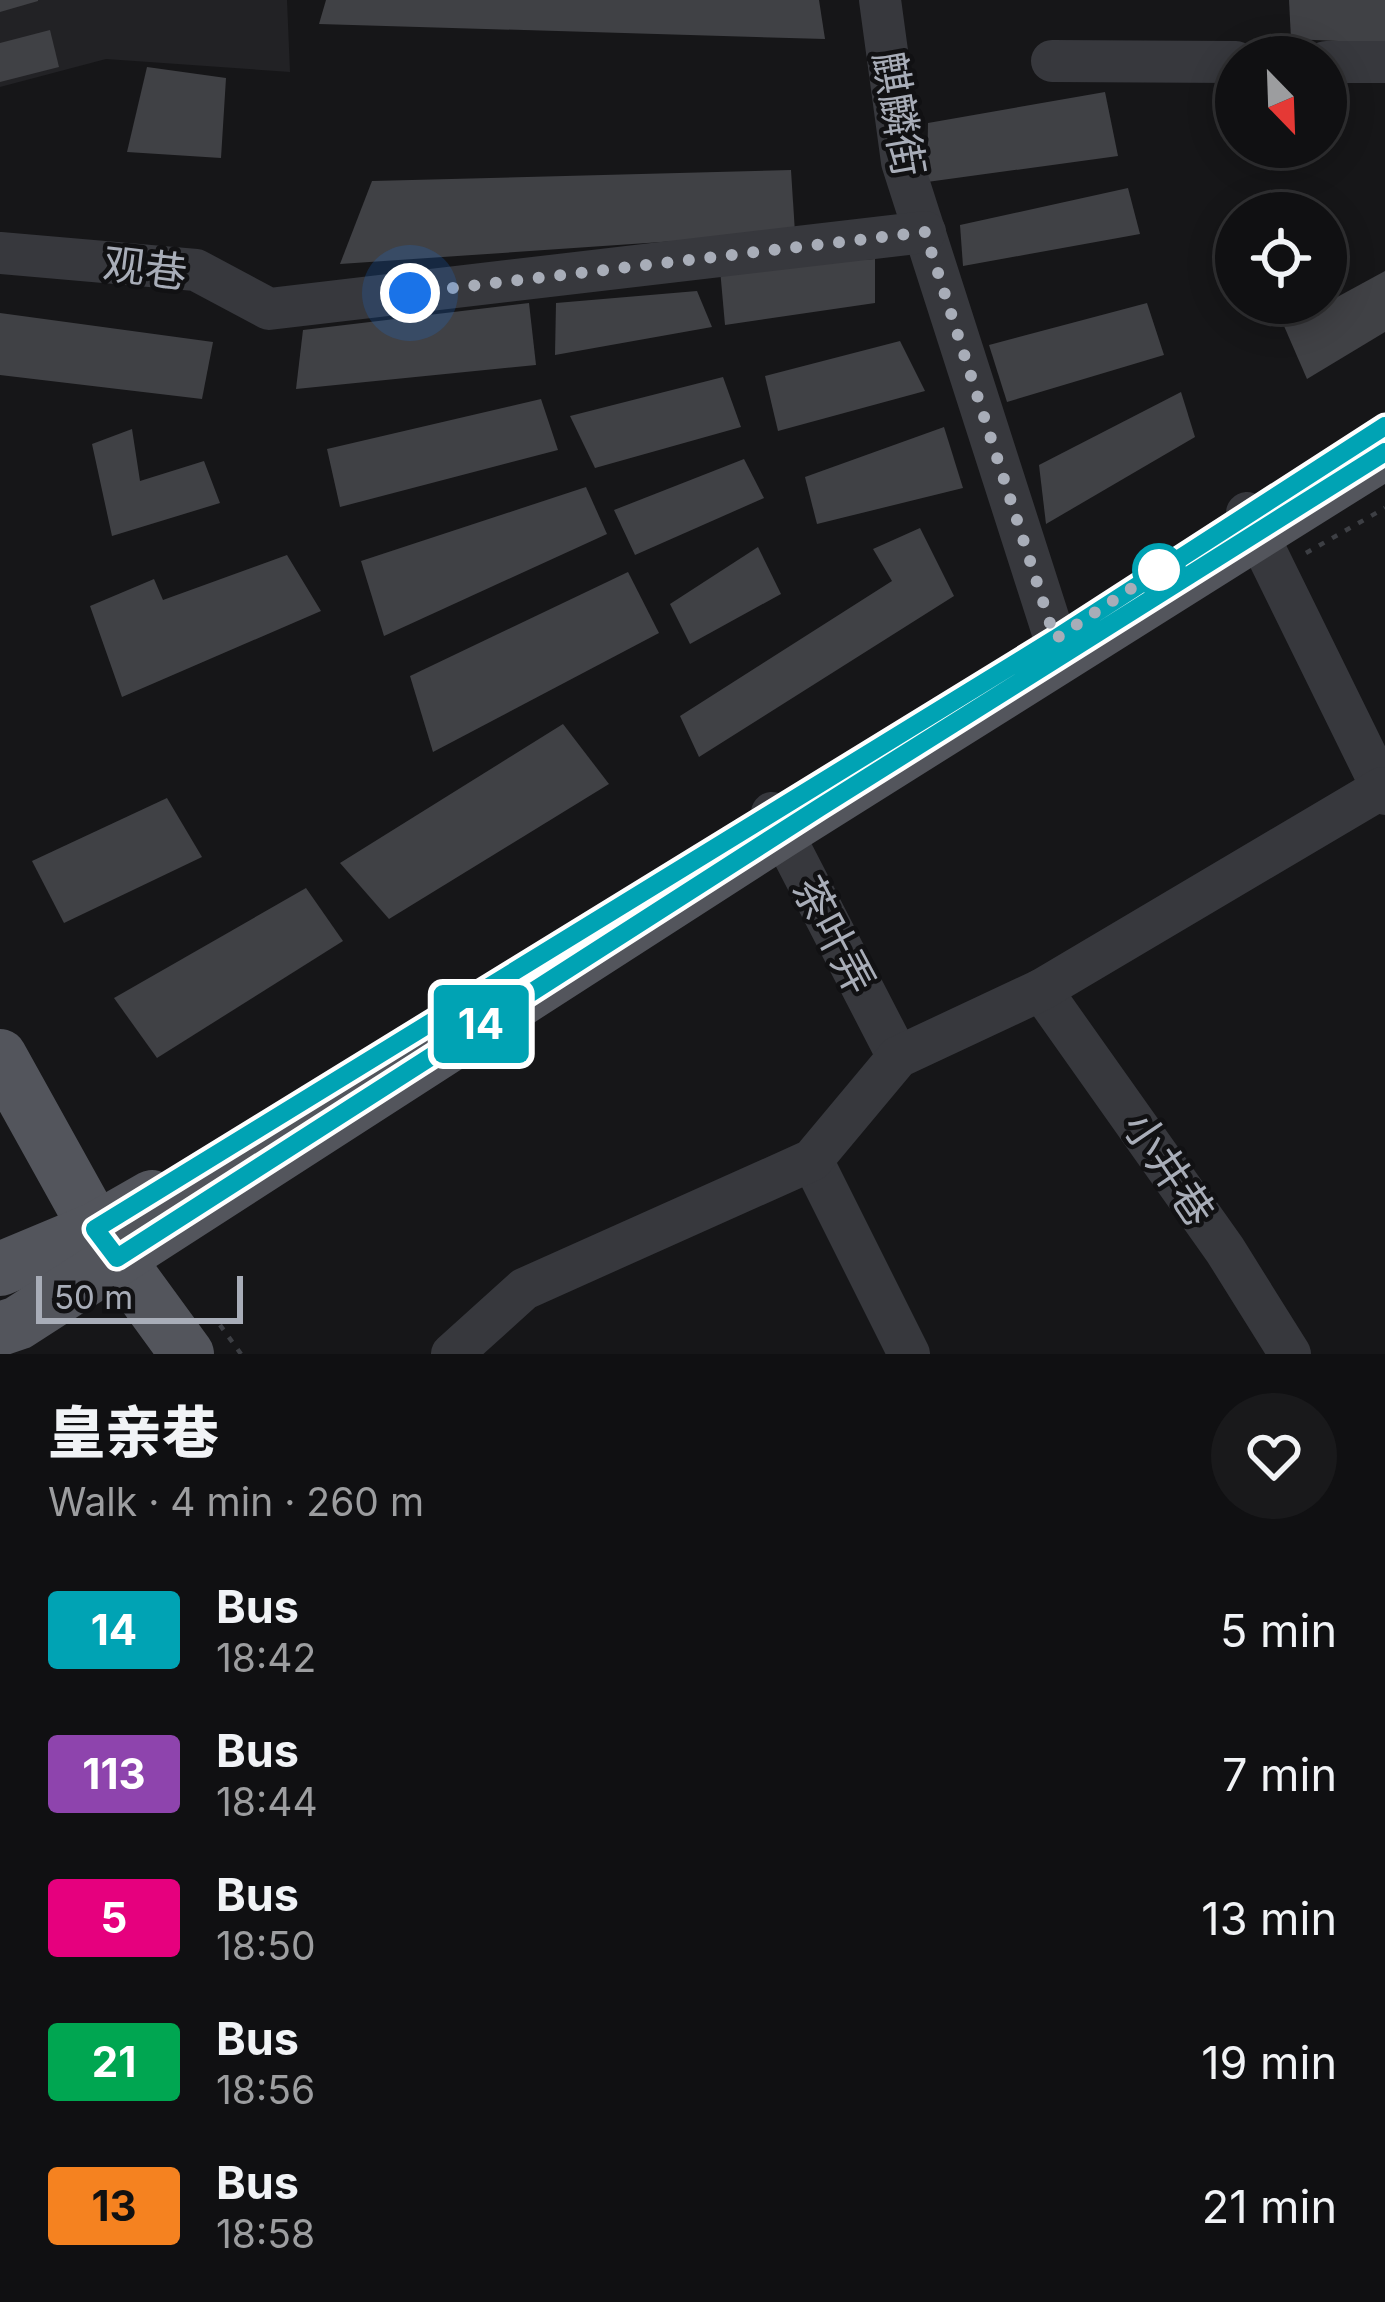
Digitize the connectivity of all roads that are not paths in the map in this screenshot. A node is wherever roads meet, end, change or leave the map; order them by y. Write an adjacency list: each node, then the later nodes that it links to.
1 (880, 0): 6 (street, 麒麟街)
2 (1052, 61): 3 (street)
3 (1215, 62)
4 (1347, 62): 5 (street)
5 (1385, 62)
6 (925, 232): 7 (street, 观巷); 11 (street, 麒麟街)
7 (0, 253)
8 (1385, 426): 10 (main road)
9 (1385, 452): 10 (main road)
10 (1252, 522): 11 (main road); 12 (street); 13 (main road)
11 (1055, 639): 13 (main road)
12 (1379, 770): 14 (street)
13 (776, 822): 16 (street, 茶叶弄); 18 (main road)
14 (1041, 990): 16 (street); 24 (street, 小井巷)
15 (0, 1056): 18 (main road)
16 (898, 1057): 17 (street)
17 (812, 1160): 22 (street); 23 (street)
18 (106, 1244): 19 (main road); 20 (main road); 21 (main road)
19 (0, 1269)
20 (0, 1329)
21 (187, 1354)
22 (452, 1354)
23 (909, 1354)
24 (1290, 1354)

